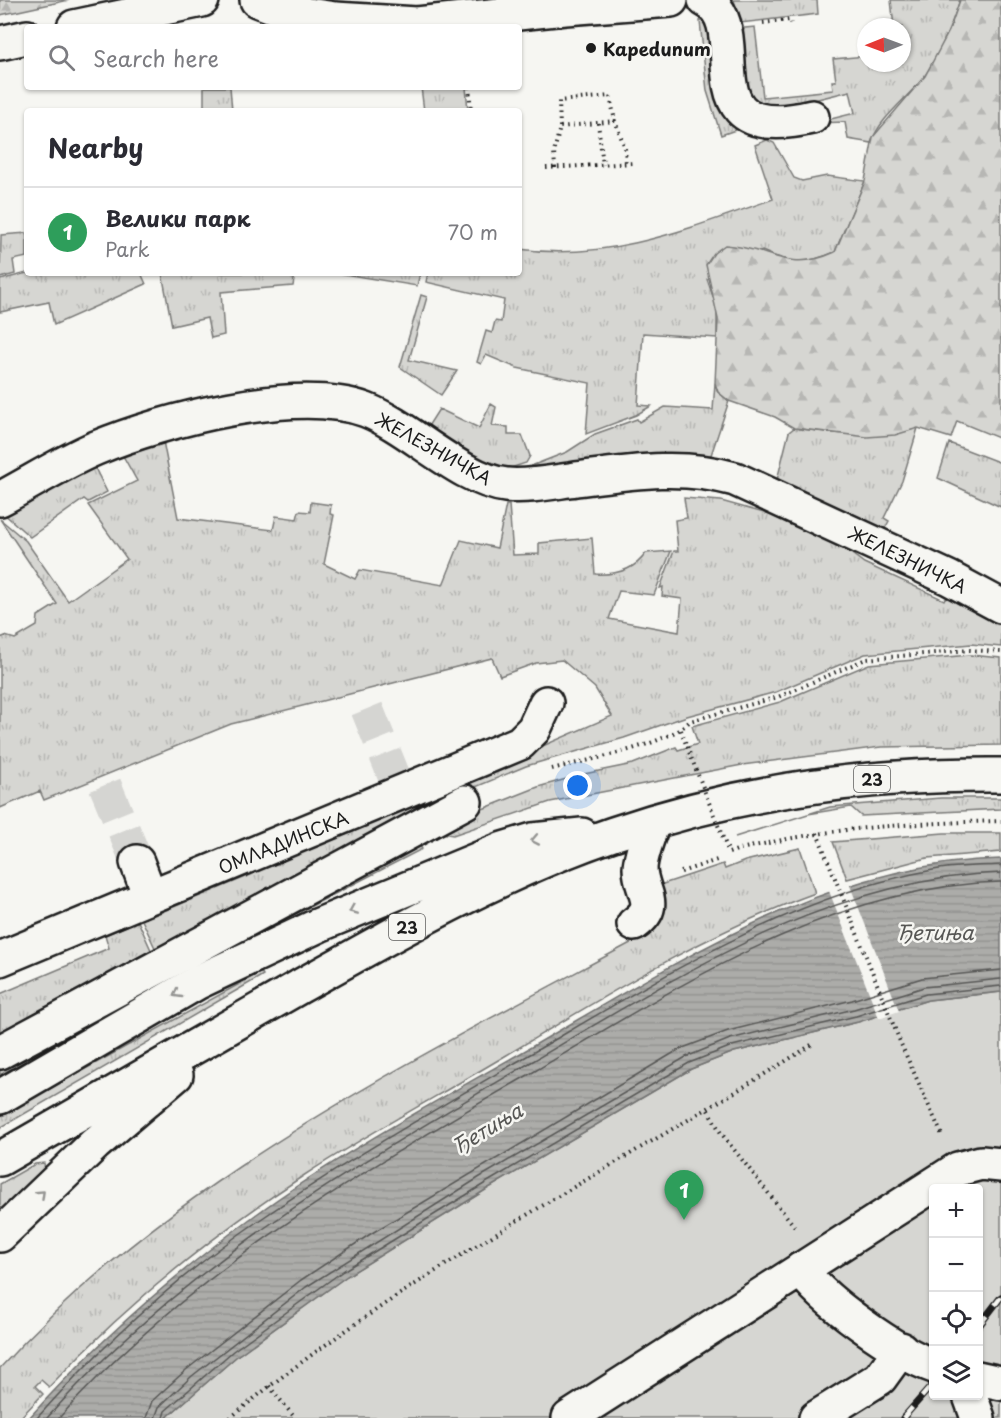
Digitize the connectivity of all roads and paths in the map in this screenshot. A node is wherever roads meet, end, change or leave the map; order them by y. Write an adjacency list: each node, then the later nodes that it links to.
1 (202, 0): 7 (street)
2 (257, 0): 5 (street)
3 (671, 0): 5 (street)
4 (705, 0): 13 (street)
5 (571, 4)
6 (791, 23): 8 (path)
7 (88, 24)
8 (756, 24)
9 (24, 38): 10 (street)
10 (0, 43)
11 (469, 90): 12 (path)
12 (471, 108)
13 (812, 117)
14 (615, 121): 15 (path); 16 (path); 17 (path)
15 (598, 123): 16 (path); 20 (path)
16 (560, 127): 22 (path)
17 (626, 163): 18 (path); 20 (path)
18 (634, 163)
19 (594, 165): 20 (path); 22 (path); 23 (path)
20 (603, 165)
21 (546, 168): 22 (path)
22 (555, 168)
23 (594, 173)
24 (0, 499): 25 (street, ЖЕЛЕЗНИЧКА)
25 (1001, 606)
26 (1001, 652): 28 (path)
27 (546, 703): 37 (street, ОМЛАДИНСКА)
28 (681, 730): 29 (path); 34 (path, bridge)
29 (628, 750)
30 (1001, 775): 33 (street, 23)
31 (465, 802): 42 (street)
32 (1001, 821): 34 (path)
33 (653, 823): 35 (street, 23); 38 (street)
34 (817, 833): 47 (path)
35 (614, 834): 40 (street, 23); 43 (street, one-way to 43)
36 (137, 862): 37 (street)
37 (150, 896): 39 (street, ОМЛАДИНСКА)
38 (634, 924)
39 (0, 960)
40 (209, 1038): 45 (street, 23); 49 (street, one-way to 40)
41 (813, 1044): 44 (path)
42 (0, 1052)
43 (0, 1097)
44 (708, 1110): 48 (path); 55 (path)
45 (0, 1159)
46 (1001, 1165): 47 (street)
47 (958, 1169): 50 (street)
48 (799, 1233)
49 (0, 1235)
50 (801, 1269): 51 (street); 59 (street)
51 (901, 1349): 52 (street); 60 (street)
52 (929, 1364)
53 (983, 1379): 54 (street)
54 (1001, 1383)
55 (269, 1386): 57 (path); 58 (path)
56 (972, 1400): 61 (street)
57 (230, 1418)
58 (295, 1418)
59 (569, 1418)
60 (816, 1418)
61 (978, 1418)

